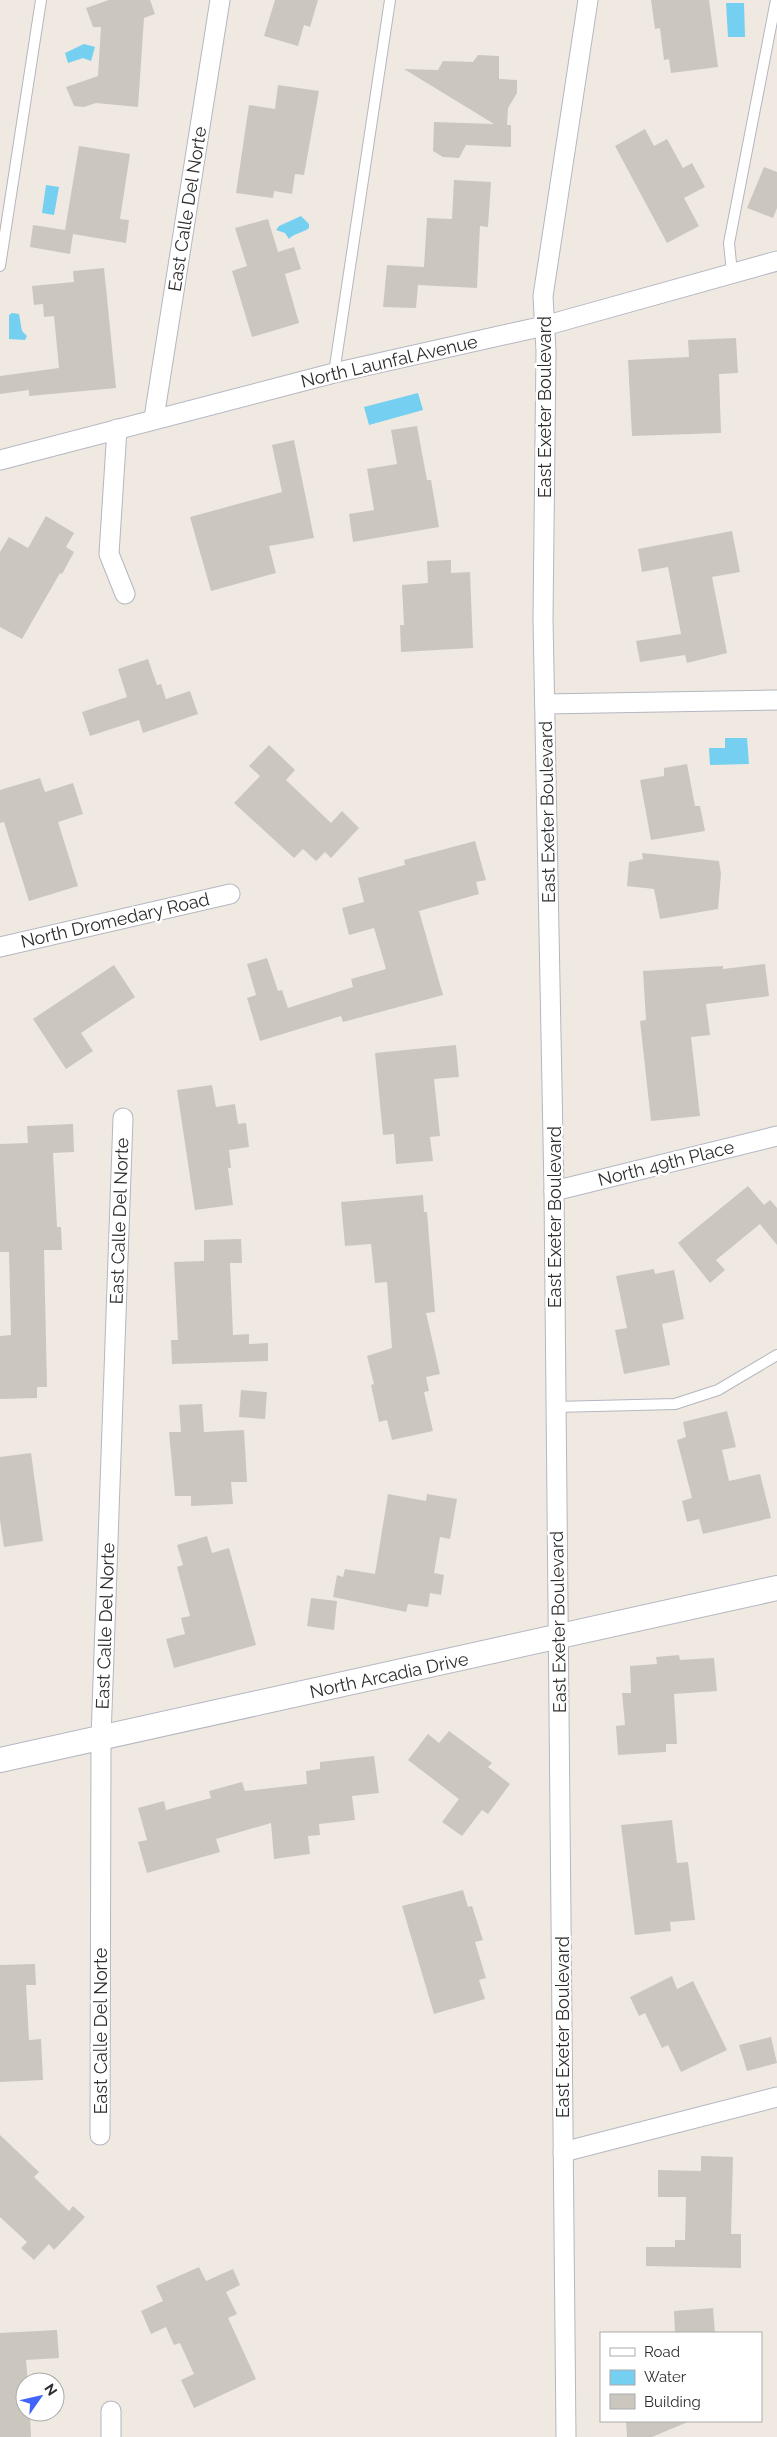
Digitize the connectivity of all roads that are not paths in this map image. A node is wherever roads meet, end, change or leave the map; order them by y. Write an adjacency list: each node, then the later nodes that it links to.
1 (40, 0): 7 (lane)
2 (220, 0): 11 (street, East Calle Del Norte)
3 (390, 0): 10 (lane)
4 (588, 0): 9 (street, East Exeter Boulevard)
5 (776, 0): 8 (lane)
6 (777, 261): 8 (street, North Launfal Avenue)
7 (0, 266)
8 (732, 273): 9 (street, North Launfal Avenue)
9 (544, 326): 10 (street, North Launfal Avenue); 16 (street, East Exeter Boulevard)
10 (334, 373): 11 (street, North Launfal Avenue)
11 (154, 418): 12 (street, North Launfal Avenue)
12 (117, 429): 13 (street, North Launfal Avenue); 14 (street)
13 (0, 460)
14 (126, 594)
15 (777, 700): 16 (street)
16 (545, 704): 21 (street, East Exeter Boulevard)
17 (230, 894): 18 (street, North Dromedary Road)
18 (0, 947)
19 (123, 1118): 26 (street, East Calle Del Norte)
20 (777, 1136): 21 (street, North 49th Place)
21 (554, 1191): 23 (street, East Exeter Boulevard)
22 (777, 1355): 23 (lane)
23 (555, 1407): 25 (street, East Exeter Boulevard)
24 (777, 1588): 25 (street, North Arcadia Drive)
25 (559, 1636): 26 (street, North Arcadia Drive); 30 (street, East Exeter Boulevard)
26 (101, 1738): 27 (street, North Arcadia Drive); 29 (street, East Calle Del Norte)
27 (0, 1760)
28 (777, 2097): 30 (street)
29 (100, 2134)
30 (563, 2152): 33 (street, East Exeter Boulevard)
31 (111, 2411): 32 (street)
32 (111, 2437)
33 (566, 2437)

